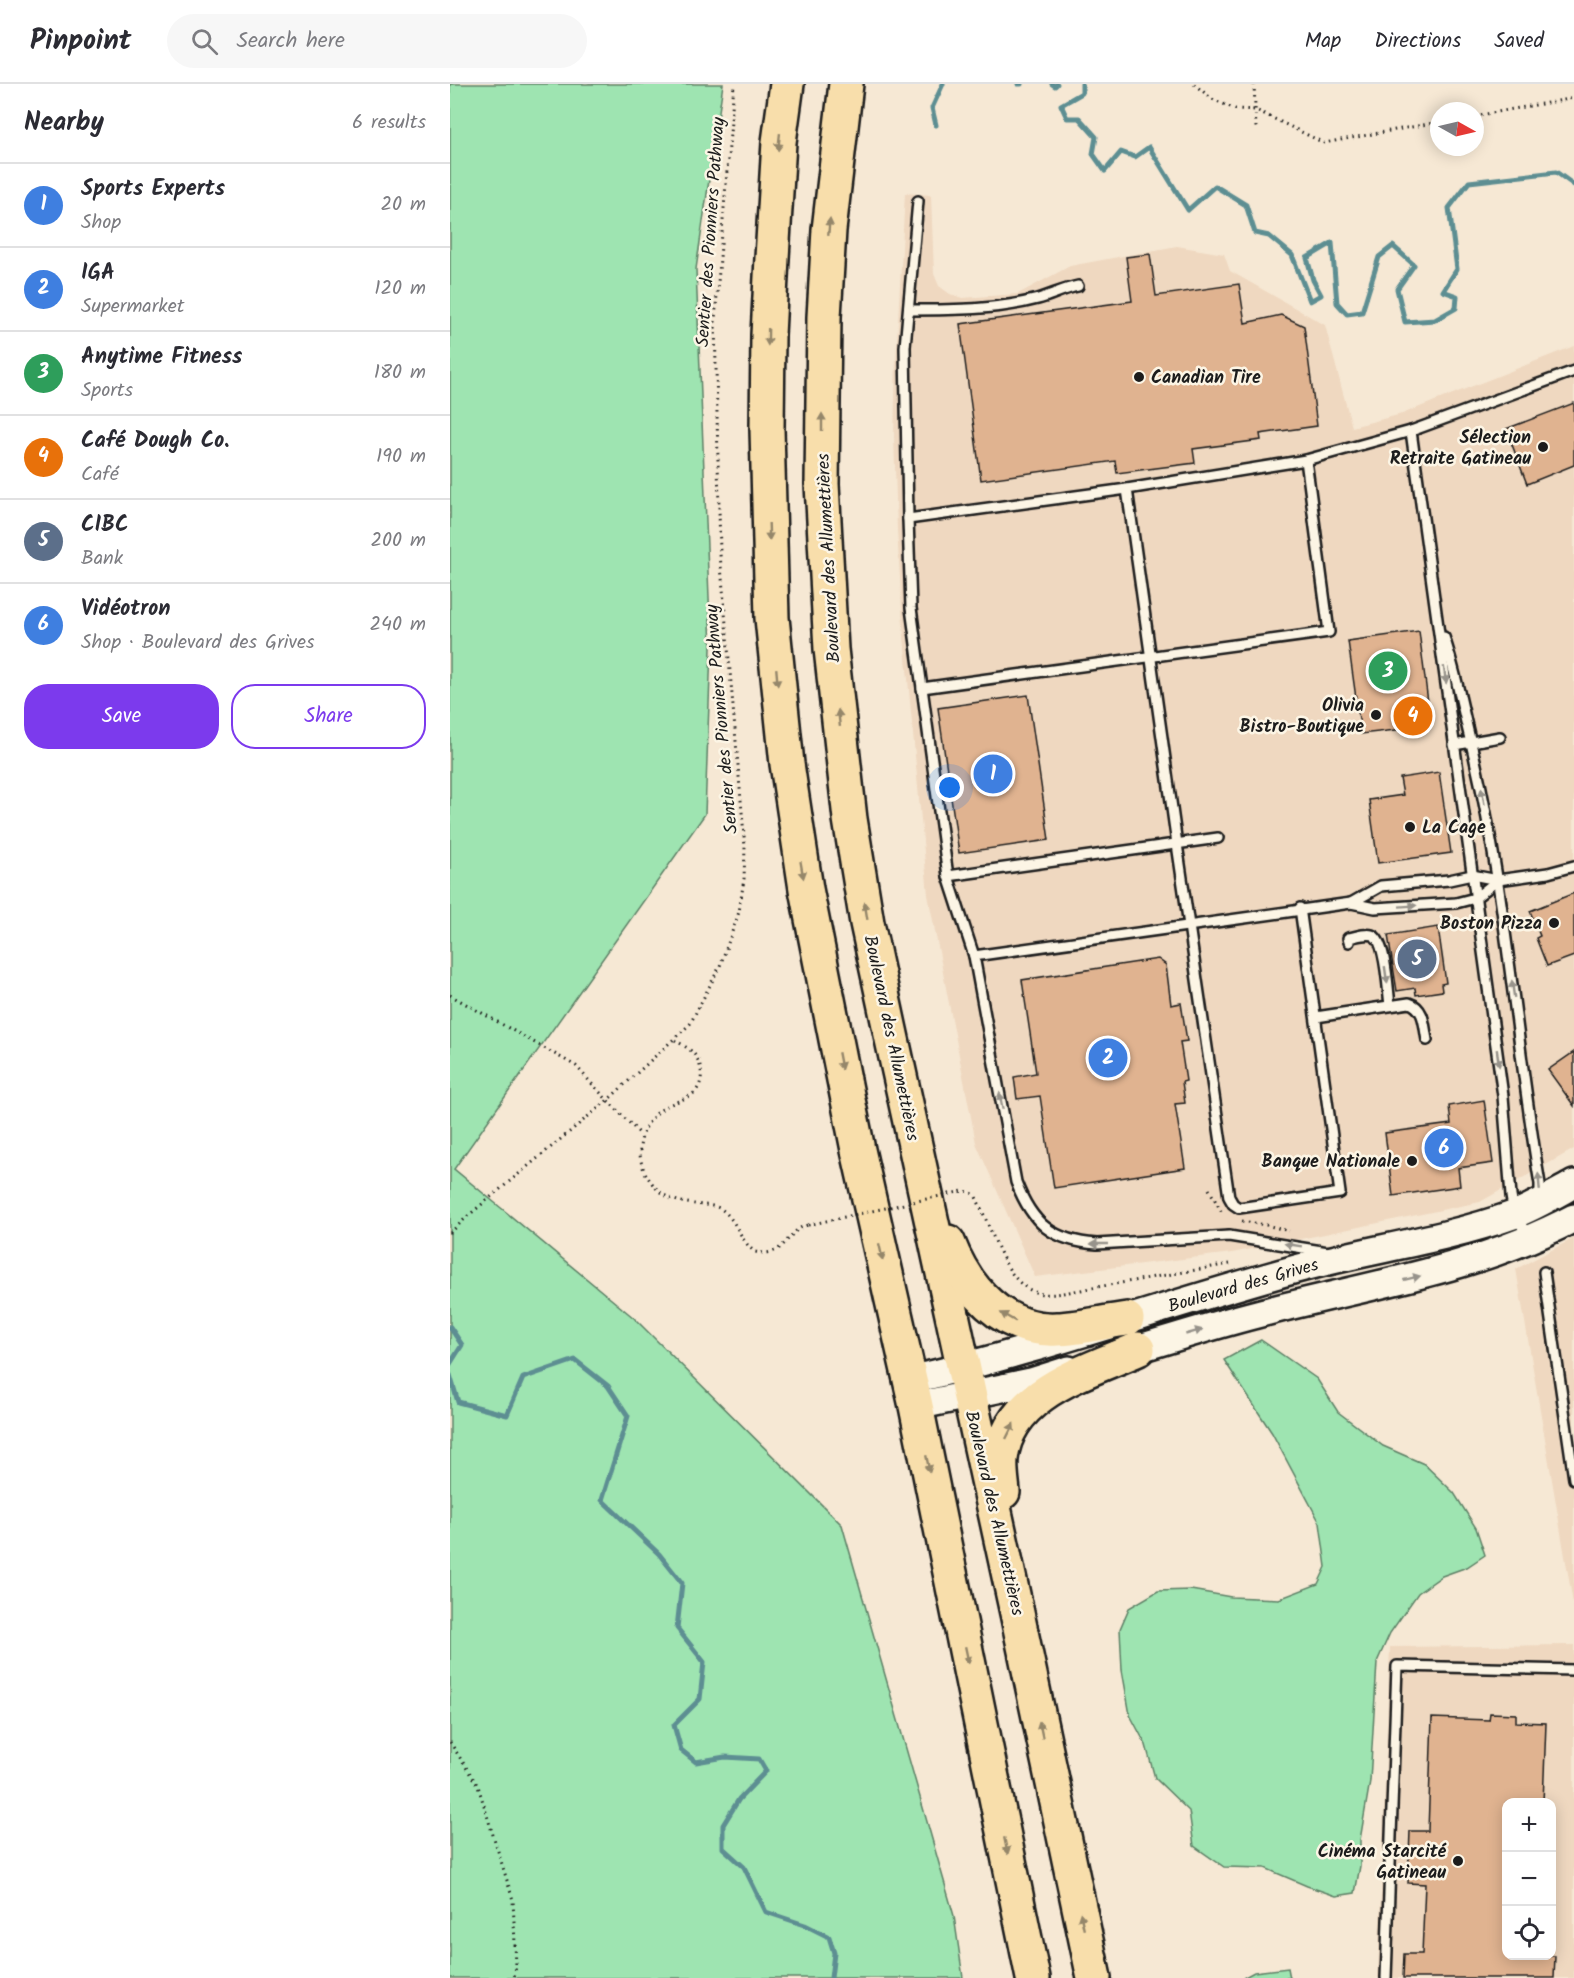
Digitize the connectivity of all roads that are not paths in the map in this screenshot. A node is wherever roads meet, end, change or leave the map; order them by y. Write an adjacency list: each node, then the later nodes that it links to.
1 (787, 84): 40 (highway, one-way to 40)
2 (846, 84): 32 (highway, Boulevard des Allumettières, one-way to 2)
3 (918, 201): 5 (lane)
4 (1078, 286): 5 (lane)
5 (910, 310): 10 (lane)
6 (1574, 371): 7 (lane)
7 (1411, 431): 8 (lane); 11 (lane)
8 (1306, 460): 9 (lane); 12 (lane)
9 (1127, 489): 10 (lane); 12 (lane)
10 (908, 519): 13 (lane)
11 (1437, 617): 15 (lane); 16 (lane, one-way to 16)
12 (1150, 657): 13 (lane); 18 (lane)
13 (922, 688): 21 (lane)
14 (1500, 736): 15 (lane)
15 (1471, 742): 16 (lane); 22 (lane, one-way to 15)
16 (1455, 745): 20 (lane)
17 (1218, 838): 18 (lane)
18 (1176, 844): 21 (lane); 26 (lane)
19 (1574, 866): 22 (lane)
20 (1472, 875): 22 (lane); 23 (lane); 24 (lane)
21 (948, 876): 28 (lane)
22 (1498, 880): 23 (lane); 34 (lane, one-way to 22)
23 (1475, 898): 24 (lane, one-way to 23); 34 (lane, one-way to 34)
24 (1351, 903): 25 (lane)
25 (1300, 909): 26 (lane); 30 (lane)
26 (1189, 927): 28 (lane); 30 (lane)
27 (1349, 942): 29 (lane, one-way to 29)
28 (974, 956): 36 (lane, one-way to 28)
29 (1390, 1005): 30 (lane); 31 (lane)
30 (1316, 1017)
31 (1426, 1040)
32 (922, 1174): 38 (highway, one-way to 32); 39 (highway, Boulevard des Allumettières)
33 (1574, 1185): 34 (street, Boulevard des Grives)
34 (1531, 1218): 35 (street, Boulevard des Grives); 36 (street, Boulevard des Grives); 38 (street, Boulevard des Grives, one-way to 34)
35 (1574, 1218)
36 (1351, 1256): 38 (street, Boulevard des Grives)
37 (1544, 1272): 41 (lane)
38 (1132, 1334): 39 (street, Boulevard des Grives); 42 (highway, one-way to 38)
39 (966, 1381): 40 (street, Boulevard des Grives); 42 (highway, Boulevard des Allumettières)
40 (913, 1393): 44 (highway, one-way to 44)
41 (1574, 1479)
42 (1017, 1613): 45 (highway, Boulevard des Allumettières, one-way to 42)
43 (1574, 1670): 46 (lane)
44 (1033, 1978)
45 (1094, 1978)
46 (1386, 1978)

